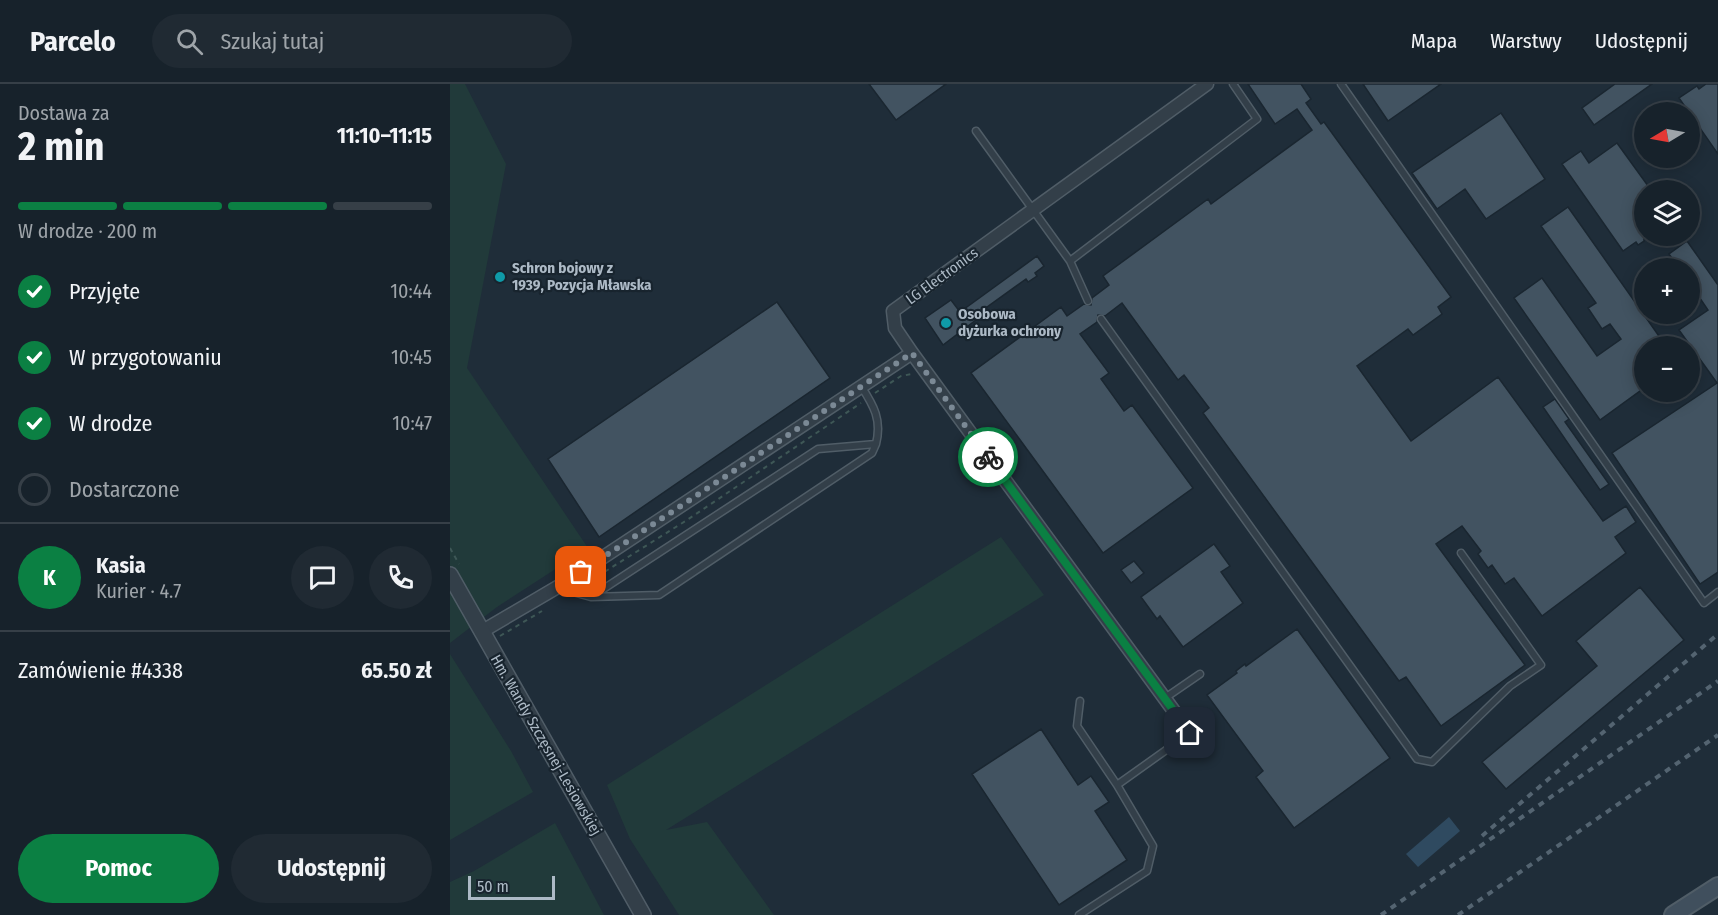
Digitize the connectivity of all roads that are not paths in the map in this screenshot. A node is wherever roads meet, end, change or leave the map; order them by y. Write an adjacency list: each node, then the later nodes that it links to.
1 (1207, 84): 5 (street, LG Electronics)
2 (1233, 84): 6 (lane)
3 (1341, 84): 15 (lane)
4 (976, 131): 5 (lane)
5 (1034, 210): 6 (lane); 9 (street, LG Electronics)
6 (1070, 261): 7 (lane)
7 (1088, 301)
8 (1101, 319): 12 (lane)
9 (912, 353): 10 (street); 19 (street, LG Electronics)
10 (861, 386): 11 (lane); 14 (street)
11 (876, 444): 16 (lane); 16 (lane)
12 (1461, 553)
13 (450, 574): 17 (street, Hm. Wandy Szczęsnej-Lesiowskiej)
14 (561, 585): 16 (lane); 17 (street)
15 (1718, 592)
16 (591, 597)
17 (481, 632): 24 (street, Hm. Wandy Szczęsnej-Lesiowskiej)
18 (1200, 674): 19 (lane)
19 (1164, 698): 21 (street, LG Electronics)
20 (1080, 701): 22 (lane)
21 (1190, 733): 22 (lane)
22 (1117, 785): 25 (lane)
23 (1718, 886): 26 (main road)
24 (643, 915)
25 (1078, 915)
26 (1673, 915)

